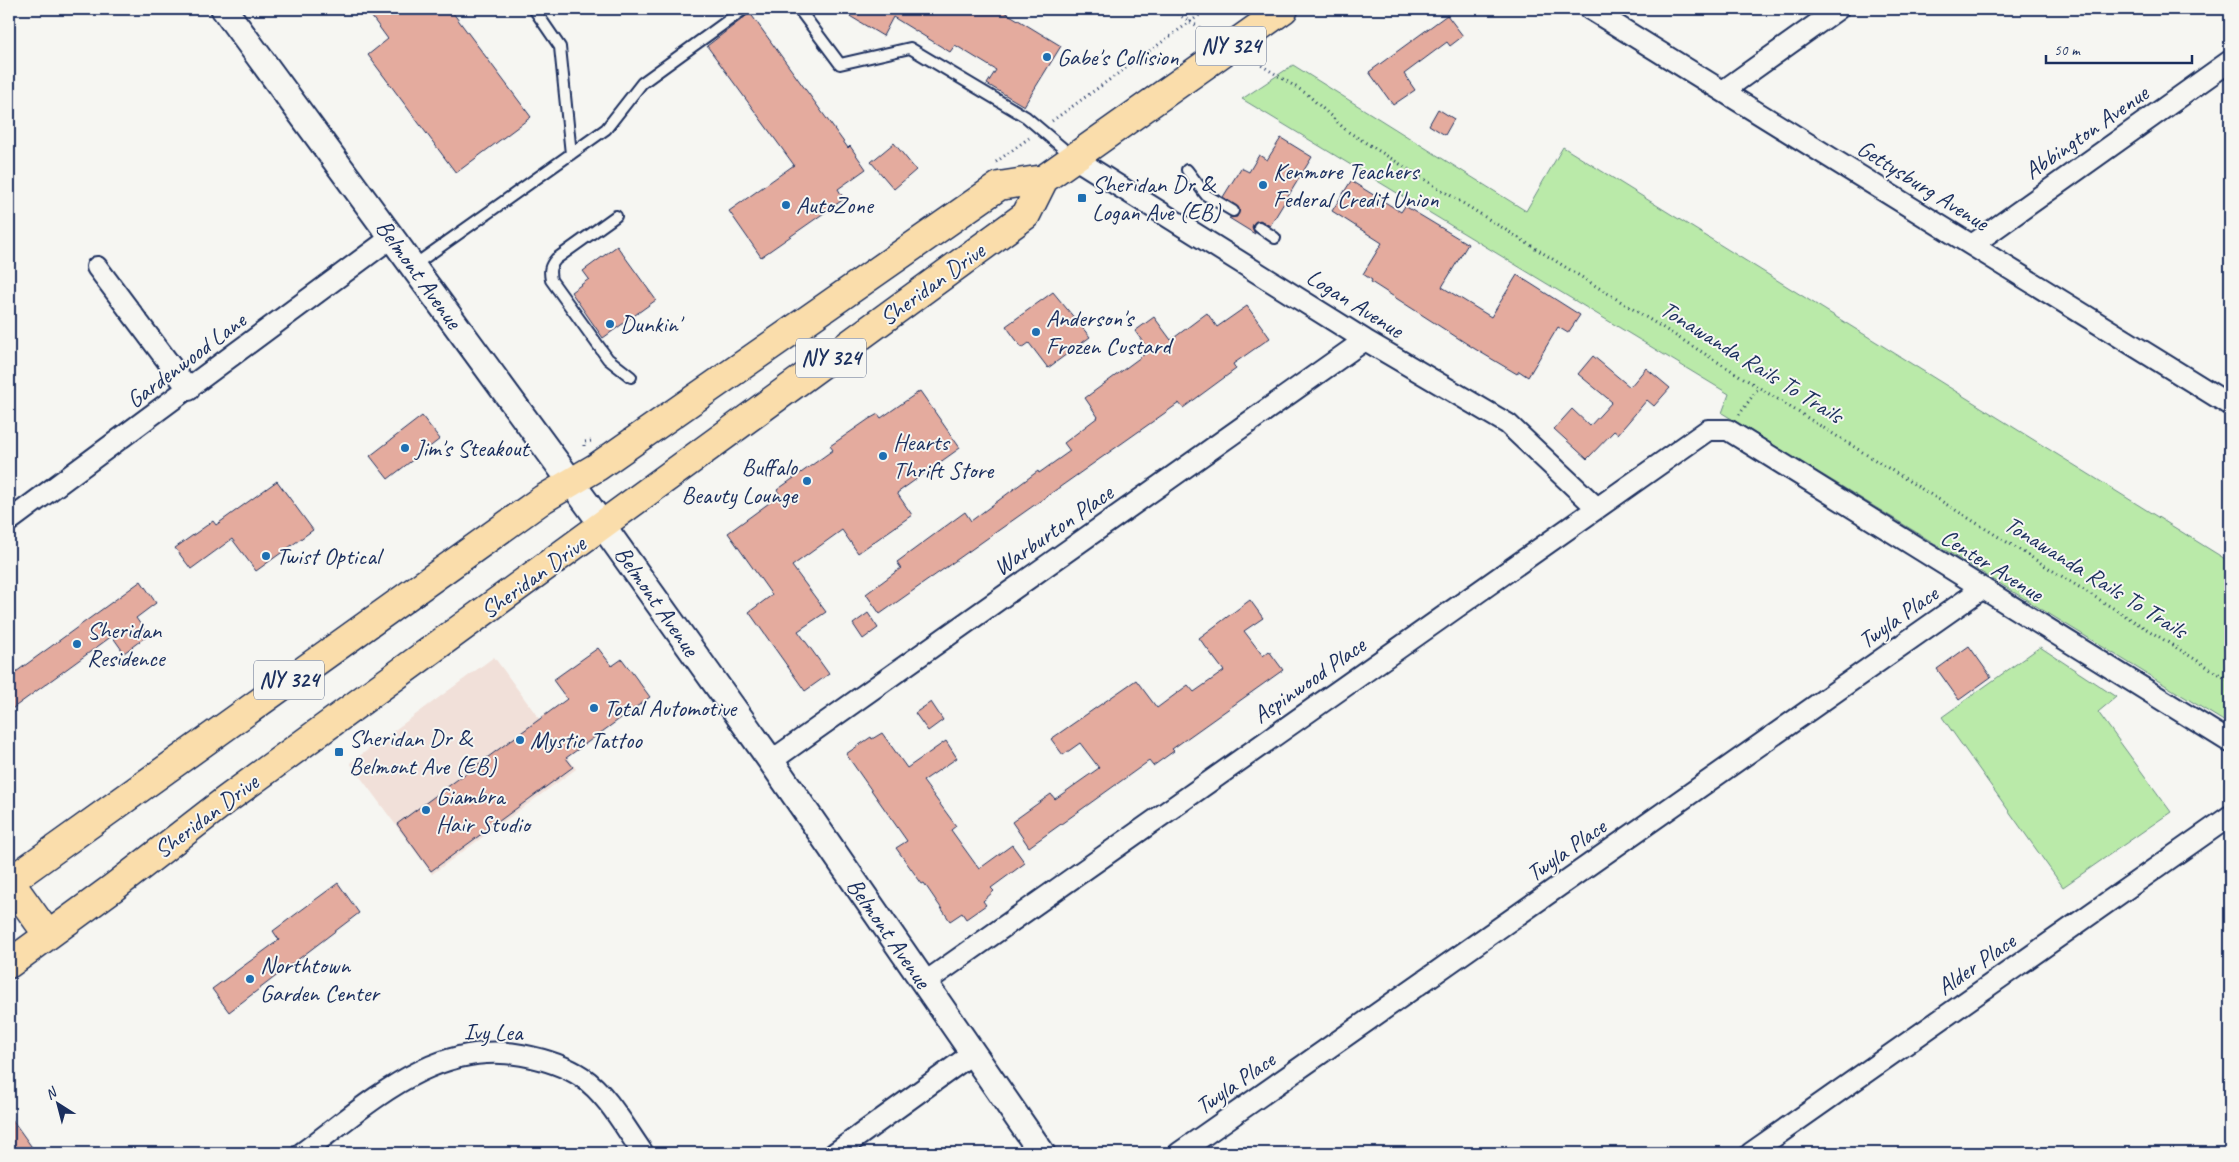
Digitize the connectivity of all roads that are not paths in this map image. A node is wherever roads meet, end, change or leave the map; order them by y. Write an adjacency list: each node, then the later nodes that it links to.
1 (224, 9): 17 (street, Belmont Avenue)
2 (534, 9): 10 (lane)
3 (744, 9): 10 (lane)
4 (799, 9): 11 (lane)
5 (1284, 9): 11 (main road, Sheridan Drive / NY 324)
6 (1590, 9): 9 (street, Gettysburg Avenue)
7 (1838, 9): 9 (street)
8 (2230, 61): 19 (street, Abbington Avenue)
9 (1723, 91): 19 (street, Gettysburg Avenue)
10 (571, 154): 20 (lane)
11 (1074, 158): 13 (main road, Sheridan Drive / NY 324); 22 (street, Logan Avenue)
12 (1187, 170): 14 (lane)
13 (1044, 179): 27 (main road, Sheridan Drive / NY 324); 30 (main road, Sheridan Drive / NY 324)
14 (1233, 211)
15 (616, 216): 23 (lane)
16 (1259, 227): 18 (lane)
17 (392, 237): 20 (street, Belmont Avenue); 24 (street, Gardenwood Lane)
18 (1275, 238)
19 (1972, 245): 25 (street, Gettysburg Avenue)
20 (412, 266): 27 (street, Belmont Avenue)
21 (97, 268): 24 (street)
22 (1365, 340): 28 (street, Logan Avenue); 33 (street, Warburton Place)
23 (631, 377)
24 (189, 390): 29 (street, Gardenwood Lane)
25 (2230, 405)
26 (1728, 430): 28 (street, Aspinwood Place); 31 (street, Center Avenue)
27 (572, 482): 30 (street, Belmont Avenue); 35 (main road, Sheridan Drive / NY 324)
28 (1597, 508): 38 (street, Aspinwood Place)
29 (9, 521)
30 (603, 526): 33 (street, Belmont Avenue); 36 (main road, Sheridan Drive / NY 324)
31 (1982, 588): 32 (street, Center Avenue); 44 (street, Twyla Place)
32 (2230, 742)
33 (771, 761): 38 (street, Belmont Avenue)
34 (2230, 816): 45 (street, Alder Place)
35 (9, 882): 36 (main road)
36 (48, 935): 37 (main road, Sheridan Drive / NY 324)
37 (9, 964)
38 (924, 983): 39 (street, Belmont Avenue)
39 (972, 1053): 42 (street); 43 (street, Belmont Avenue)
40 (302, 1153): 41 (street, Ivy Lea)
41 (644, 1153)
42 (834, 1153)
43 (1042, 1153)
44 (1179, 1153)
45 (1752, 1153)

